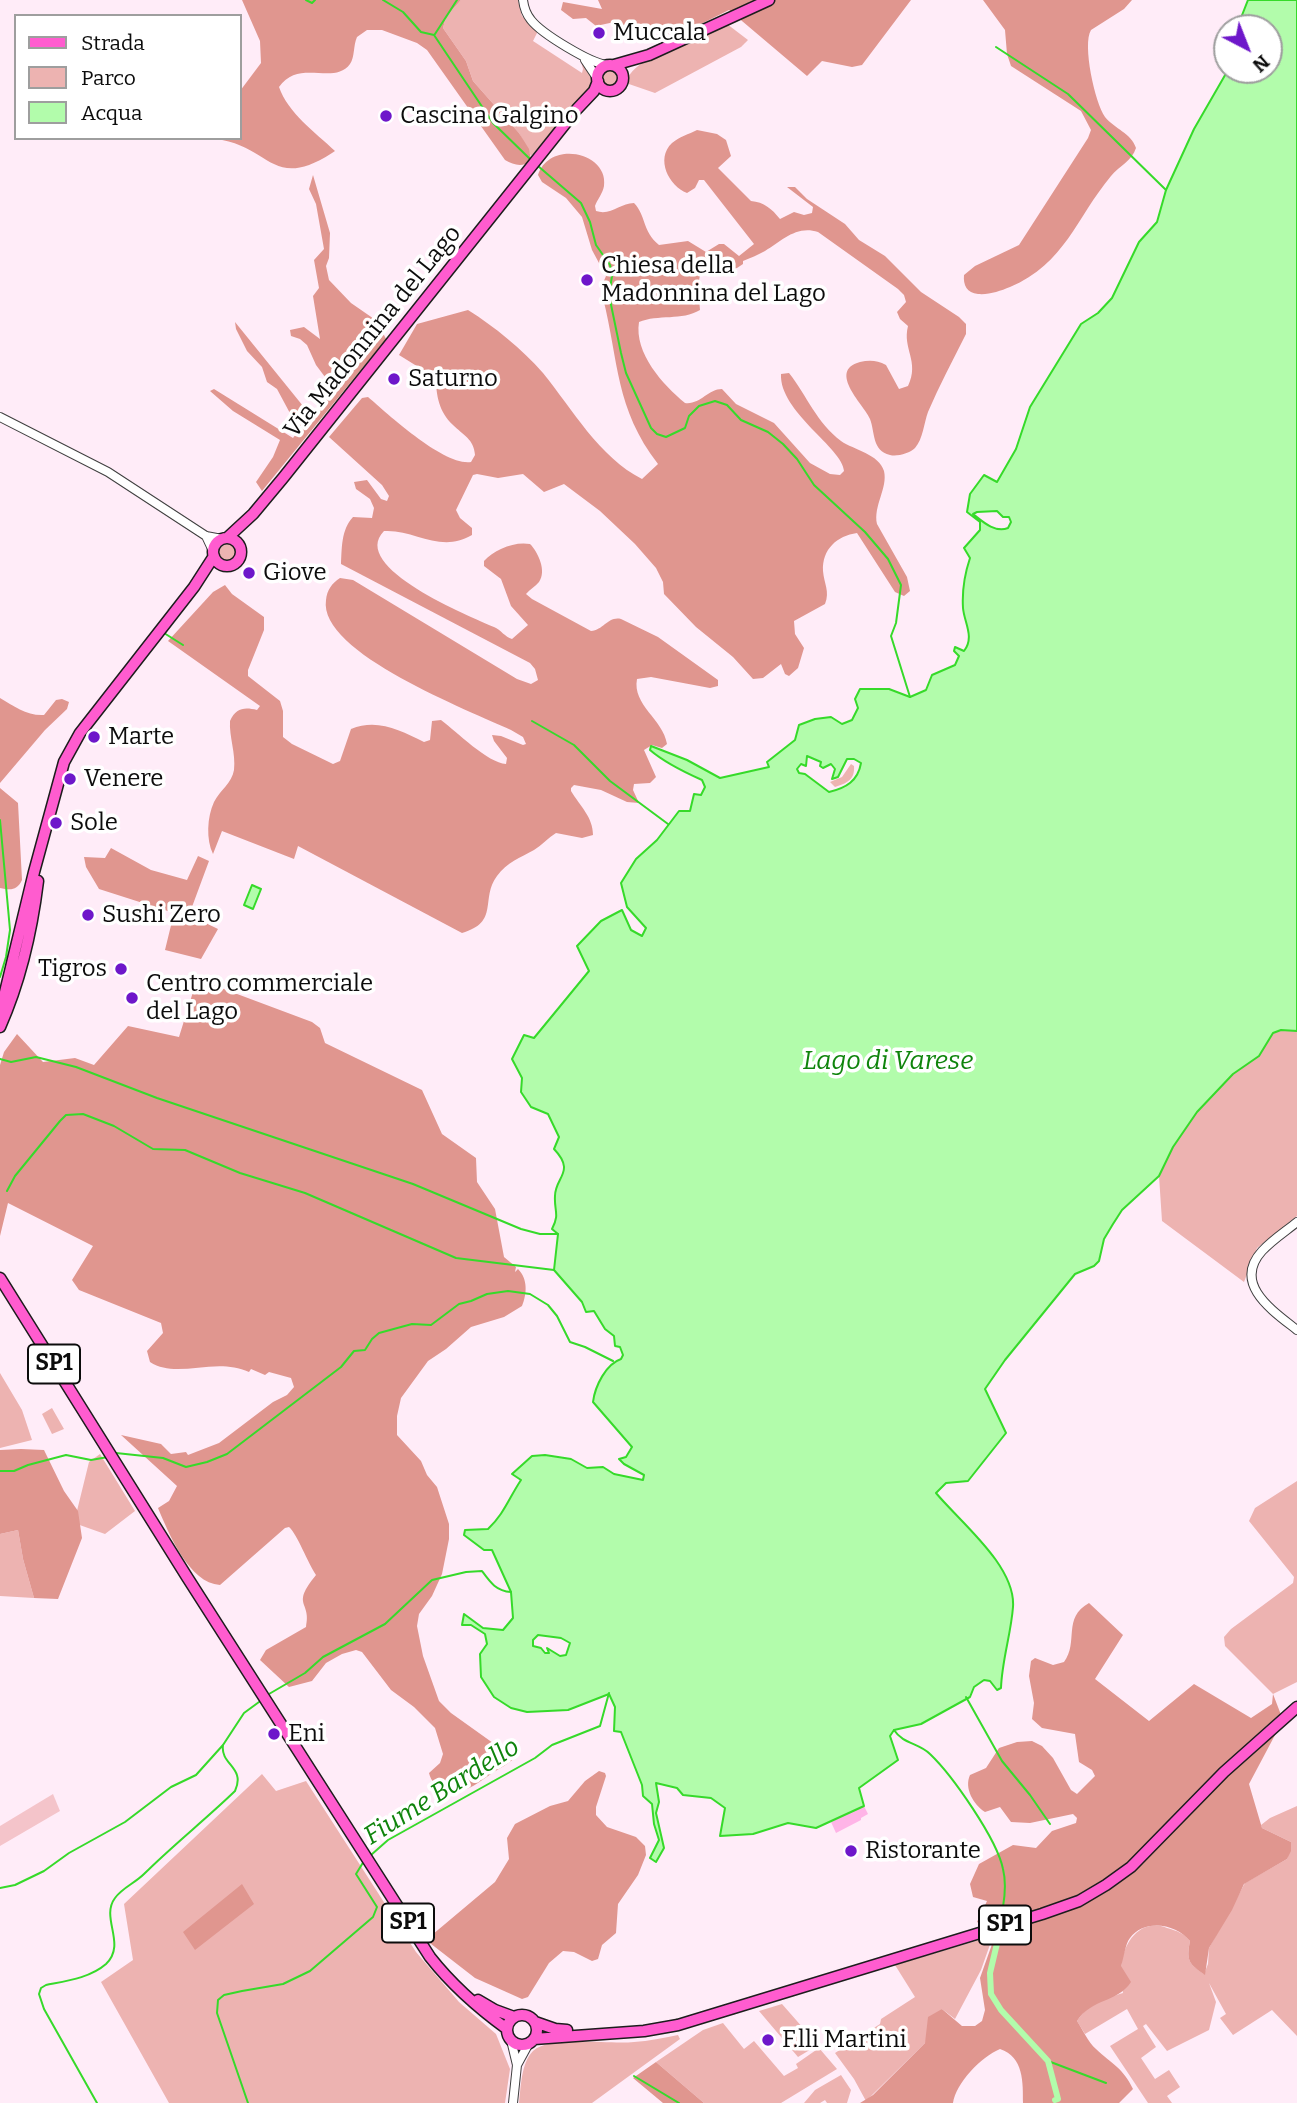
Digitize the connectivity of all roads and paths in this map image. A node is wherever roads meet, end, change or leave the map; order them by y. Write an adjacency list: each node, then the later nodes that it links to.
1 (523, 0): 3 (street)
2 (769, 0): 4 (main road)
3 (579, 54): 5 (street); 7 (street)
4 (649, 55): 5 (main road); 6 (main road)
5 (610, 65): 6 (main road); 7 (main road)
6 (624, 78): 8 (main road)
7 (598, 79): 8 (main road); 9 (main road)
8 (611, 91): 9 (main road)
9 (568, 123): 11 (main road, Via Madonnina del Lago)
10 (0, 417): 12 (street)
11 (253, 514): 13 (main road, Via Madonnina del Lago); 14 (main road, Via Madonnina del Lago)
12 (206, 536): 13 (street); 15 (street)
13 (224, 539): 14 (main road); 15 (main road)
14 (240, 546): 16 (main road)
15 (213, 554): 16 (main road); 17 (main road)
16 (224, 566): 17 (main road)
17 (194, 587): 18 (main road)
18 (47, 822): 19 (main road); 20 (main road)
19 (27, 903): 20 (main road); 21 (main road)
20 (26, 941): 21 (main road); 23 (main road)
21 (8, 981): 22 (main road)
22 (0, 1013)
23 (0, 1027)
24 (1297, 1222): 26 (street)
25 (0, 1278): 28 (main road, SP1)
26 (1296, 1329)
27 (1297, 1707): 32 (main road, SP1)
28 (453, 1983): 29 (main road, SP1); 31 (main road, SP1)
29 (513, 2017): 30 (main road, SP1); 31 (main road)
30 (535, 2022): 32 (main road, SP1); 34 (main road)
31 (507, 2029): 33 (main road)
32 (605, 2033): 34 (main road, SP1)
33 (511, 2040): 34 (main road, SP1); 35 (street)
34 (531, 2041): 35 (street)
35 (517, 2065): 36 (street)
36 (513, 2103)

